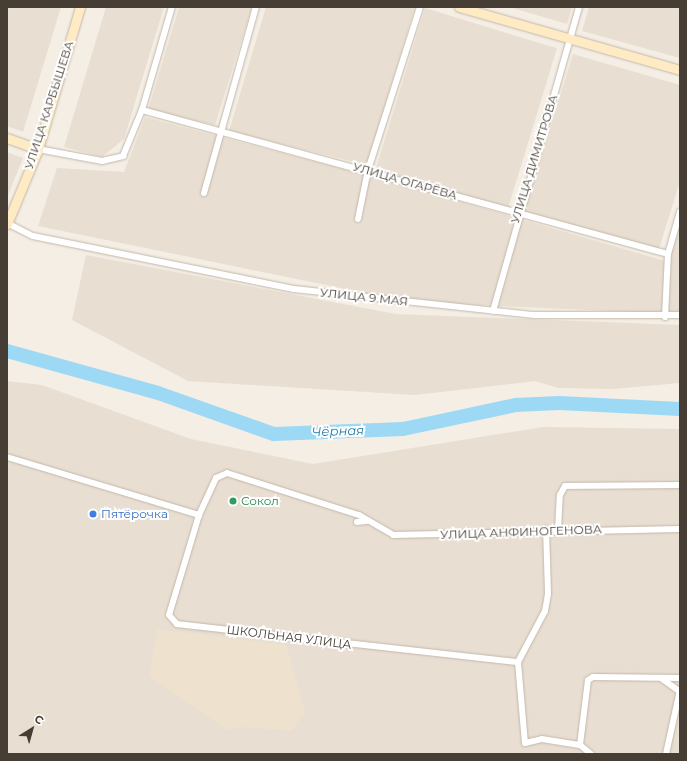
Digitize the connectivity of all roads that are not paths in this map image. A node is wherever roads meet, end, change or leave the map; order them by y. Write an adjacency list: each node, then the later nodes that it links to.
1 (80, 7): 12 (street, УЛИЦА КАРБЫШЕВА)
2 (172, 7): 9 (street)
3 (256, 7): 10 (street)
4 (420, 7): 13 (street)
5 (459, 7): 7 (street)
6 (579, 7): 7 (street, УЛИЦА ДИМИТРОВА)
7 (570, 39): 8 (street); 16 (street, УЛИЦА ДИМИТРОВА)
8 (680, 70)
9 (142, 110): 10 (street, УЛИЦА ОГАРЁВА); 12 (street)
10 (222, 131): 13 (street, УЛИЦА ОГАРЁВА); 14 (street)
11 (7, 138): 12 (street)
12 (38, 149): 18 (street, УЛИЦА КАРБЫШЕВА)
13 (368, 170): 16 (street, УЛИЦА ОГАРЁВА); 17 (street)
14 (204, 193)
15 (680, 212): 19 (street)
16 (518, 214): 19 (street, УЛИЦА ОГАРЁВА); 20 (street, УЛИЦА ДИМИТРОВА)
17 (358, 219)
18 (7, 224): 20 (street, УЛИЦА 9 МАЯ)
19 (668, 254): 22 (street)
20 (492, 311): 22 (street, УЛИЦА 9 МАЯ)
21 (680, 315): 22 (street, УЛИЦА 9 МАЯ)
22 (665, 317)
23 (7, 457): 25 (street)
24 (680, 485): 29 (street)
25 (199, 515): 26 (street, УЛИЦА АНФИНОГЕНОВА); 31 (street, ШКОЛЬНАЯ УЛИЦА)
26 (366, 521): 27 (street); 28 (street, УЛИЦА АНФИНОГЕНОВА)
27 (357, 522)
28 (546, 529): 29 (street, УЛИЦА АНФИНОГЕНОВА); 31 (street)
29 (558, 530): 30 (street, УЛИЦА АНФИНОГЕНОВА)
30 (680, 530)
31 (518, 662): 35 (street)
32 (661, 678): 33 (street); 34 (street); 35 (street)
33 (680, 678)
34 (679, 690): 37 (street)
35 (580, 745): 36 (street)
36 (591, 754)
37 (666, 754)

